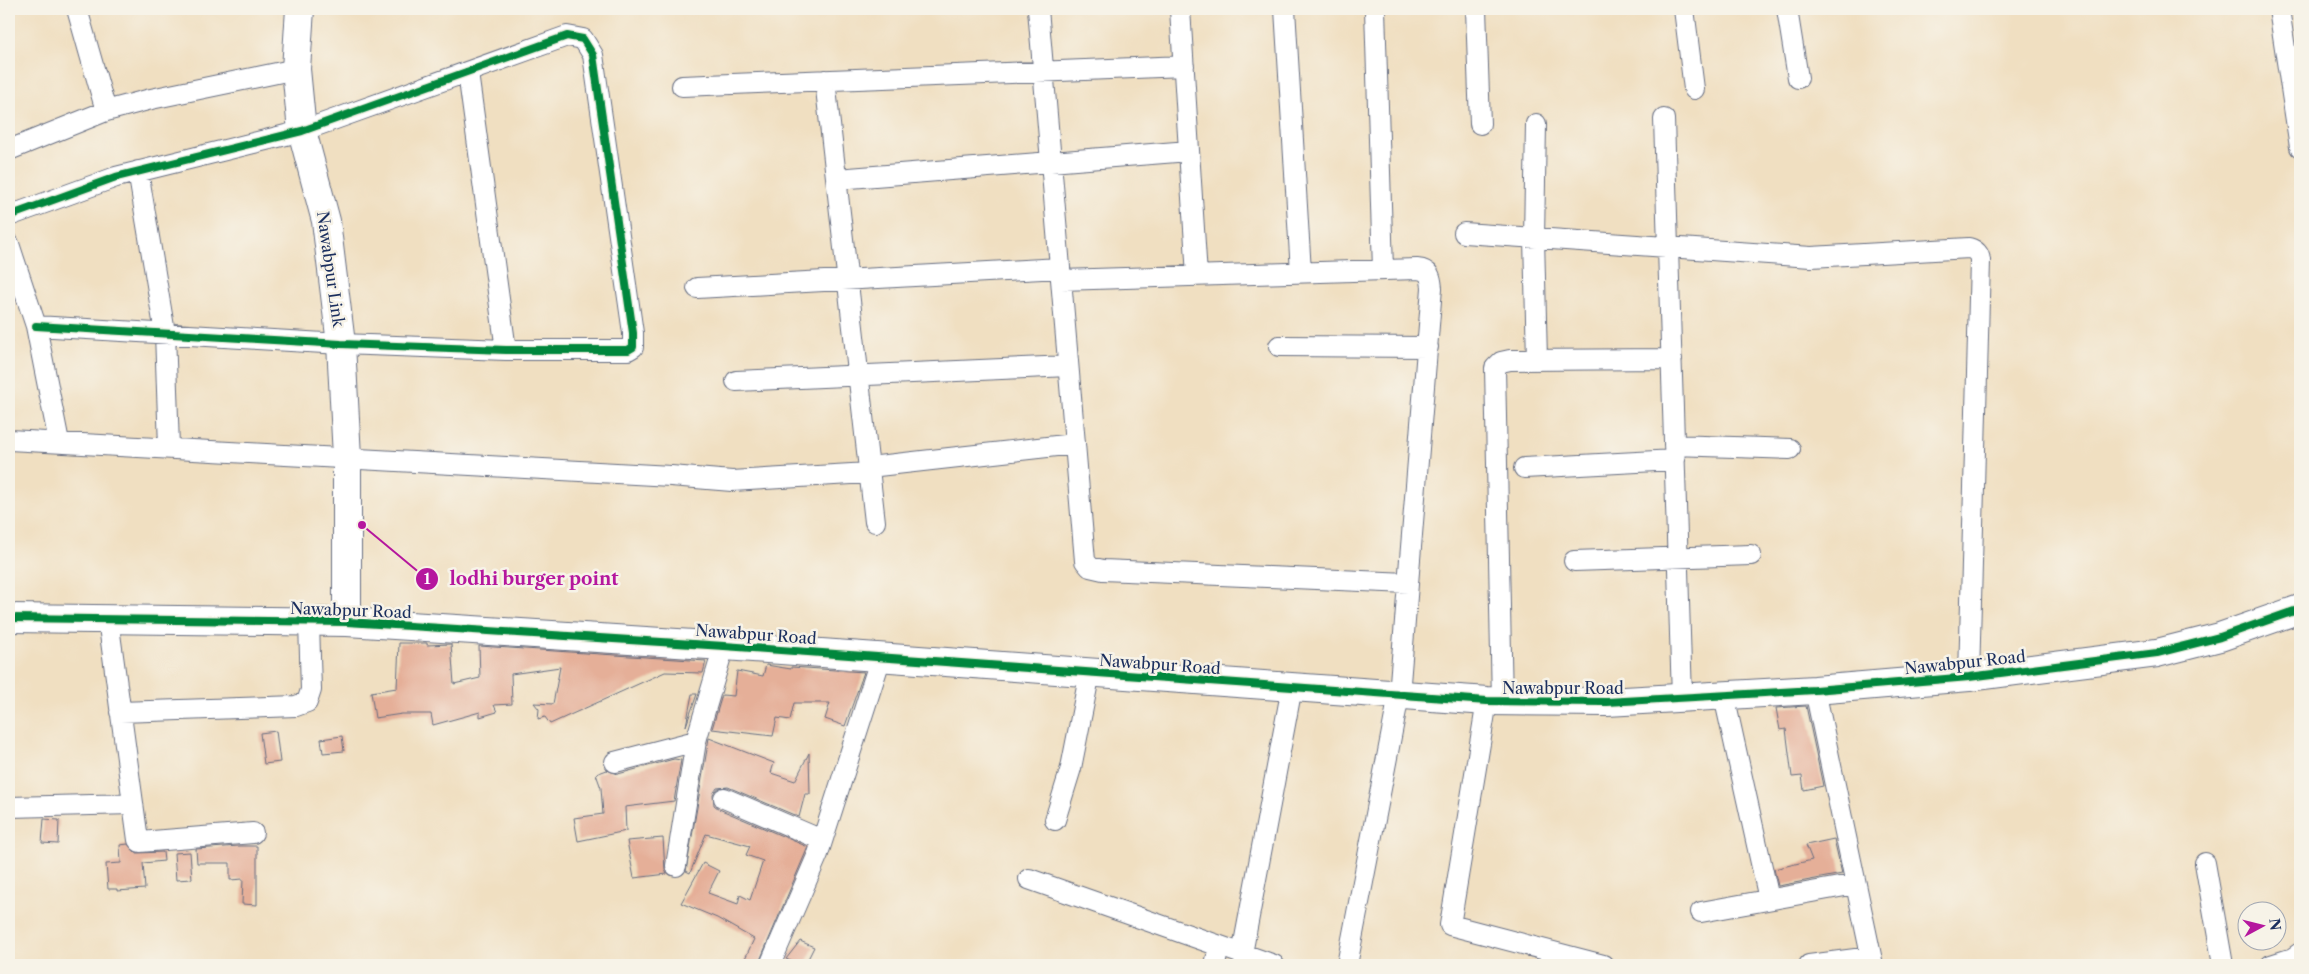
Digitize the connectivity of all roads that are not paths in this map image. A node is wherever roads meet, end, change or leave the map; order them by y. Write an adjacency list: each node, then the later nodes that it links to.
1 (77, 9): 19 (street)
2 (300, 9): 12 (street, Nawabpur Link)
3 (1038, 9): 13 (street)
4 (1180, 9): 11 (street)
5 (1285, 9): 36 (street)
6 (1375, 9): 35 (street)
7 (1476, 9): 21 (street)
8 (1684, 9): 18 (street)
9 (1787, 9): 15 (street)
10 (2279, 9): 24 (street)
11 (1184, 66): 13 (street); 26 (street)
12 (296, 68): 19 (street); 23 (street, Nawabpur Link)
13 (1043, 71): 16 (street); 27 (street)
14 (468, 73): 23 (street); 46 (street); 46 (street)
15 (1798, 78)
16 (825, 80): 17 (street); 29 (street)
17 (682, 86)
18 (1694, 89)
19 (106, 111): 25 (street)
20 (1664, 119): 34 (street)
21 (1480, 124)
22 (1536, 124): 32 (street)
23 (302, 131): 28 (street); 43 (street, Nawabpur Link)
24 (2300, 147)
25 (9, 150)
26 (1189, 151): 27 (street); 38 (street)
27 (1051, 162): 29 (street); 37 (street)
28 (138, 171): 30 (street); 42 (street)
29 (837, 179): 39 (street)
30 (9, 216)
31 (1464, 234): 32 (street)
32 (1534, 238): 34 (street); 48 (street)
33 (9, 244): 41 (street)
34 (1668, 248): 47 (street); 74 (street)
35 (1383, 270): 36 (street); 45 (street)
36 (1301, 272): 38 (street)
37 (1060, 274): 38 (street); 39 (street); 49 (street)
38 (1197, 276)
39 (848, 280): 40 (street); 50 (street)
40 (697, 288)
41 (36, 326): 42 (street); 53 (street)
42 (164, 333): 43 (street); 55 (street)
43 (341, 344): 46 (street); 58 (street, Nawabpur Link)
44 (1280, 346): 45 (street)
45 (1428, 347): 65 (street)
46 (506, 350)
47 (1672, 358): 48 (street); 57 (street)
48 (1537, 360): 80 (street)
49 (1068, 366): 50 (street); 54 (street)
50 (858, 376): 51 (street); 60 (street)
51 (736, 381)
52 (9, 440): 53 (street)
53 (60, 442): 55 (street)
54 (1074, 444): 60 (street); 65 (street)
55 (169, 448): 58 (street)
56 (1790, 449): 57 (street)
57 (1675, 453): 59 (street); 63 (street)
58 (348, 457): 60 (street); 70 (street, Nawabpur Link)
59 (1524, 468)
60 (869, 470): 61 (street)
61 (875, 522)
62 (1751, 556): 63 (street)
63 (1678, 558): 64 (street); 79 (street)
64 (1574, 561)
65 (1408, 582): 77 (street)
66 (2300, 609): 74 (street, Nawabpur Road)
67 (9, 618): 68 (street, Nawabpur Road)
68 (108, 619): 69 (street, Nawabpur Road); 81 (street)
69 (309, 622): 70 (street, Nawabpur Road); 81 (street)
70 (348, 622): 71 (street, Nawabpur Road)
71 (724, 646): 72 (street, Nawabpur Road); 82 (street)
72 (881, 657): 73 (street, Nawabpur Road); 89 (street)
73 (1090, 672): 75 (street, Nawabpur Road); 87 (street)
74 (1969, 677): 76 (street, Nawabpur Road)
75 (1292, 687): 77 (street, Nawabpur Road); 98 (street)
76 (1815, 690): 78 (street, Nawabpur Road); 93 (street)
77 (1399, 695): 80 (street, Nawabpur Road); 103 (street)
78 (1724, 696): 79 (street, Nawabpur Road); 94 (street)
79 (1682, 698): 80 (street, Nawabpur Road)
80 (1494, 702): 104 (street)
81 (120, 712): 85 (street)
82 (696, 740): 83 (street); 91 (street)
83 (615, 762)
84 (724, 798): 89 (street)
85 (133, 804): 86 (street); 88 (street)
86 (9, 807)
87 (1056, 820)
88 (253, 833)
89 (822, 840): 100 (street)
90 (2205, 863): 106 (street)
91 (676, 866)
92 (1029, 879): 96 (street)
93 (1856, 884): 94 (street); 99 (street)
94 (1769, 899): 95 (street)
95 (1701, 912)
96 (1220, 946): 98 (street); 101 (street)
97 (2300, 953): 107 (street)
98 (1242, 954): 102 (street)
99 (1872, 961): 105 (street)
100 (776, 963)
101 (1215, 965)
102 (1274, 965)
103 (1347, 965)
104 (1603, 965)
105 (1809, 965)
106 (2224, 965)
107 (2271, 965)

